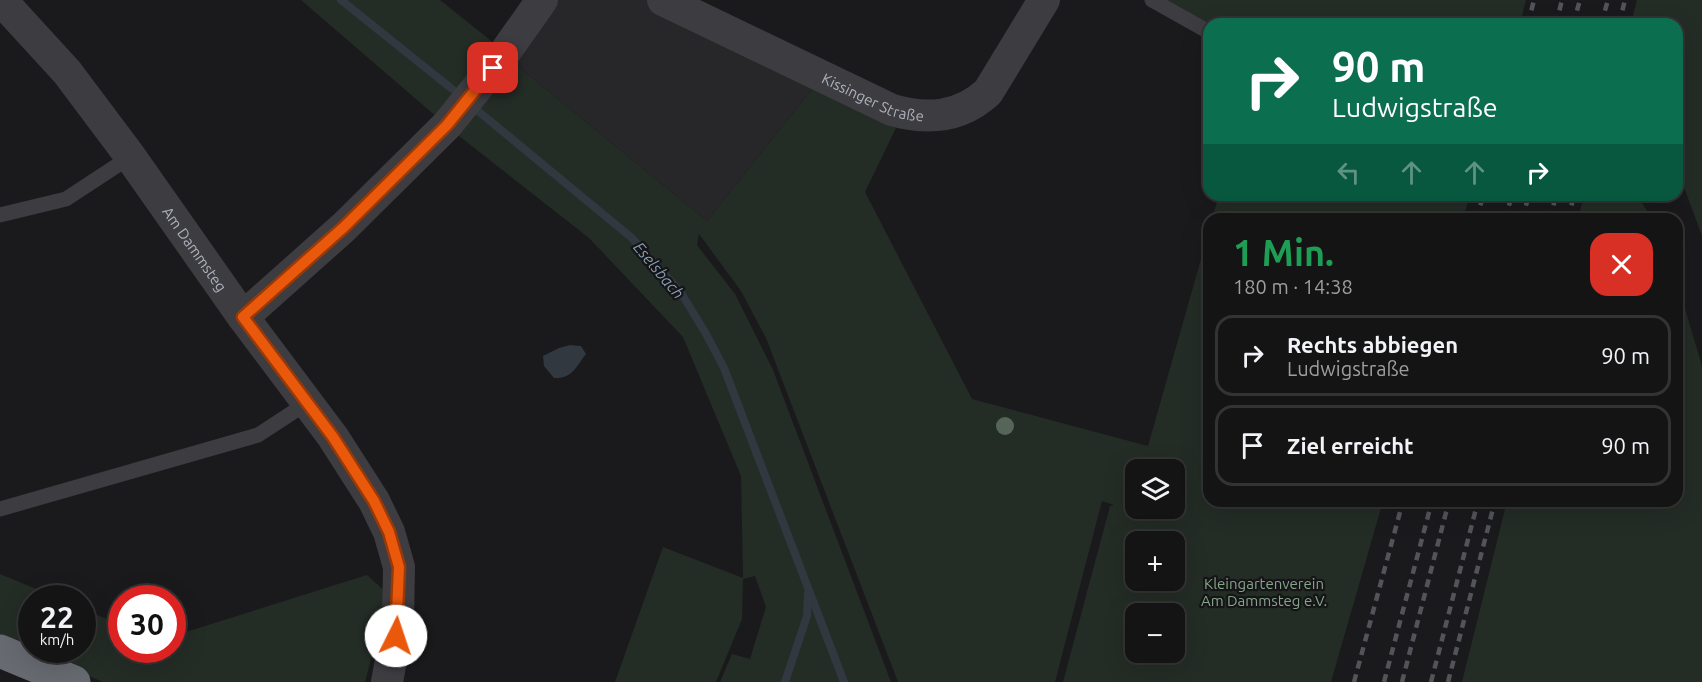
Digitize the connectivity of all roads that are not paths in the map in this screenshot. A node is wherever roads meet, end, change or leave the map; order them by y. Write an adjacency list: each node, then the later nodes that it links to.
1 (1, 0): 7 (street, Am Dammsteg)
2 (542, 0): 9 (street)
3 (663, 0): 4 (street, Kissinger Straße)
4 (1044, 0)
5 (1152, 0): 6 (lane)
6 (1203, 29)
7 (130, 157): 8 (lane); 9 (street, Am Dammsteg)
8 (0, 215)
9 (243, 317): 10 (street, Am Dammsteg)
10 (307, 403): 11 (lane); 14 (street, Am Dammsteg)
11 (0, 509)
12 (0, 651): 13 (highway)
13 (74, 682)
14 (387, 682)

